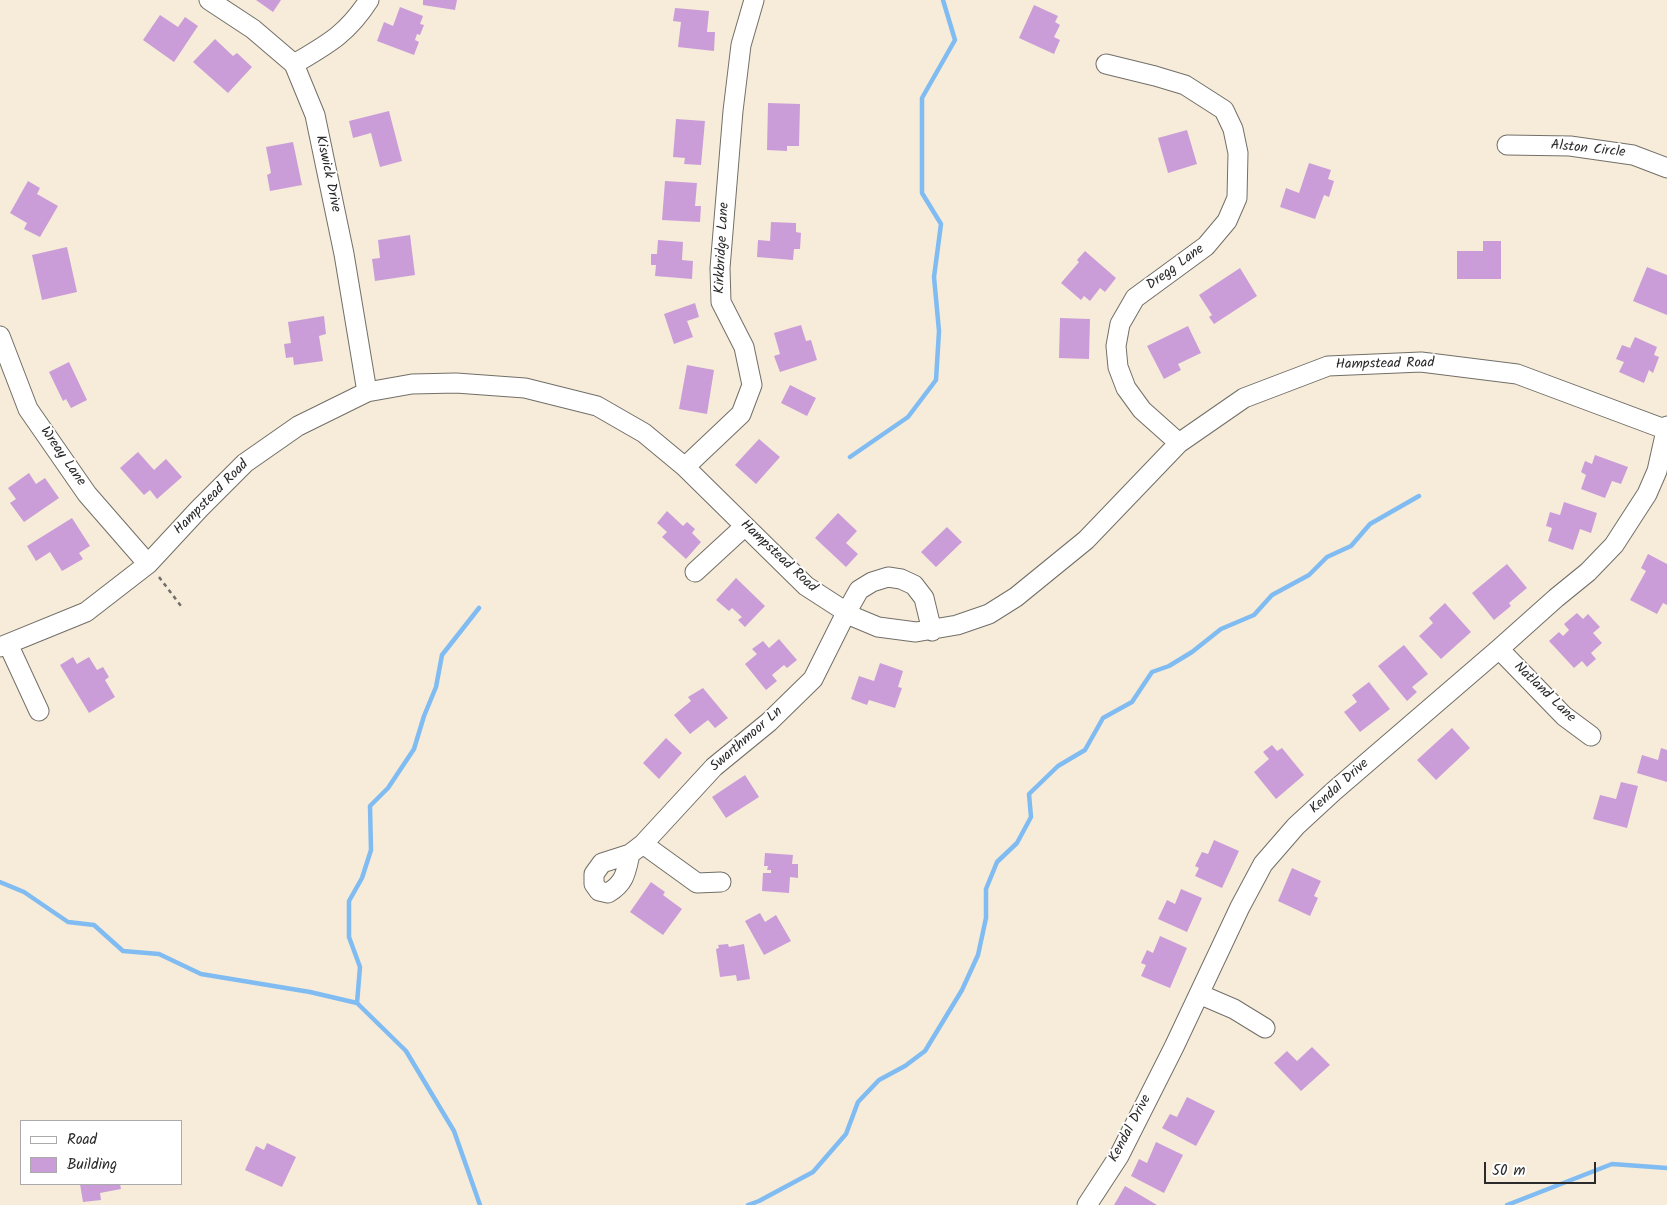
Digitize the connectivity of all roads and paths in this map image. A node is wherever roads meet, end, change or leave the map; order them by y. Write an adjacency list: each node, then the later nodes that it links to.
1 (209, 0): 4 (street, Kiswick Drive)
2 (369, 0): 4 (street)
3 (754, 0): 12 (street, Kirkbridge Lane)
4 (294, 64): 9 (street, Kiswick Drive)
5 (1106, 64): 11 (street, Dregg Lane)
6 (1507, 145): 7 (street, Alston Circle)
7 (1667, 168)
8 (0, 336): 14 (street, Wreay Lane)
9 (367, 392): 12 (street, Hampstead Road); 14 (street, Hampstead Road)
10 (1667, 429): 11 (street, Hampstead Road); 20 (street, Kendal Drive)
11 (1179, 443): 18 (street, Hampstead Road)
12 (684, 467): 13 (street, Hampstead Road)
13 (745, 526): 15 (street); 17 (street, Hampstead Road)
14 (148, 564): 16 (path); 19 (street, Hampstead Road)
15 (695, 572)
16 (181, 606)
17 (846, 612): 18 (street, Hampstead Road); 18 (street, Swarthmoor Ln); 23 (street, Swarthmoor Ln)
18 (932, 631)
19 (4, 645): 21 (street)
20 (1499, 649): 22 (street, Natland Lane); 24 (street, Kendal Drive)
21 (40, 711)
22 (1590, 736)
23 (721, 882)
24 (1199, 994): 25 (street); 26 (street, Kendal Drive)
25 (1265, 1028)
26 (1087, 1205)

